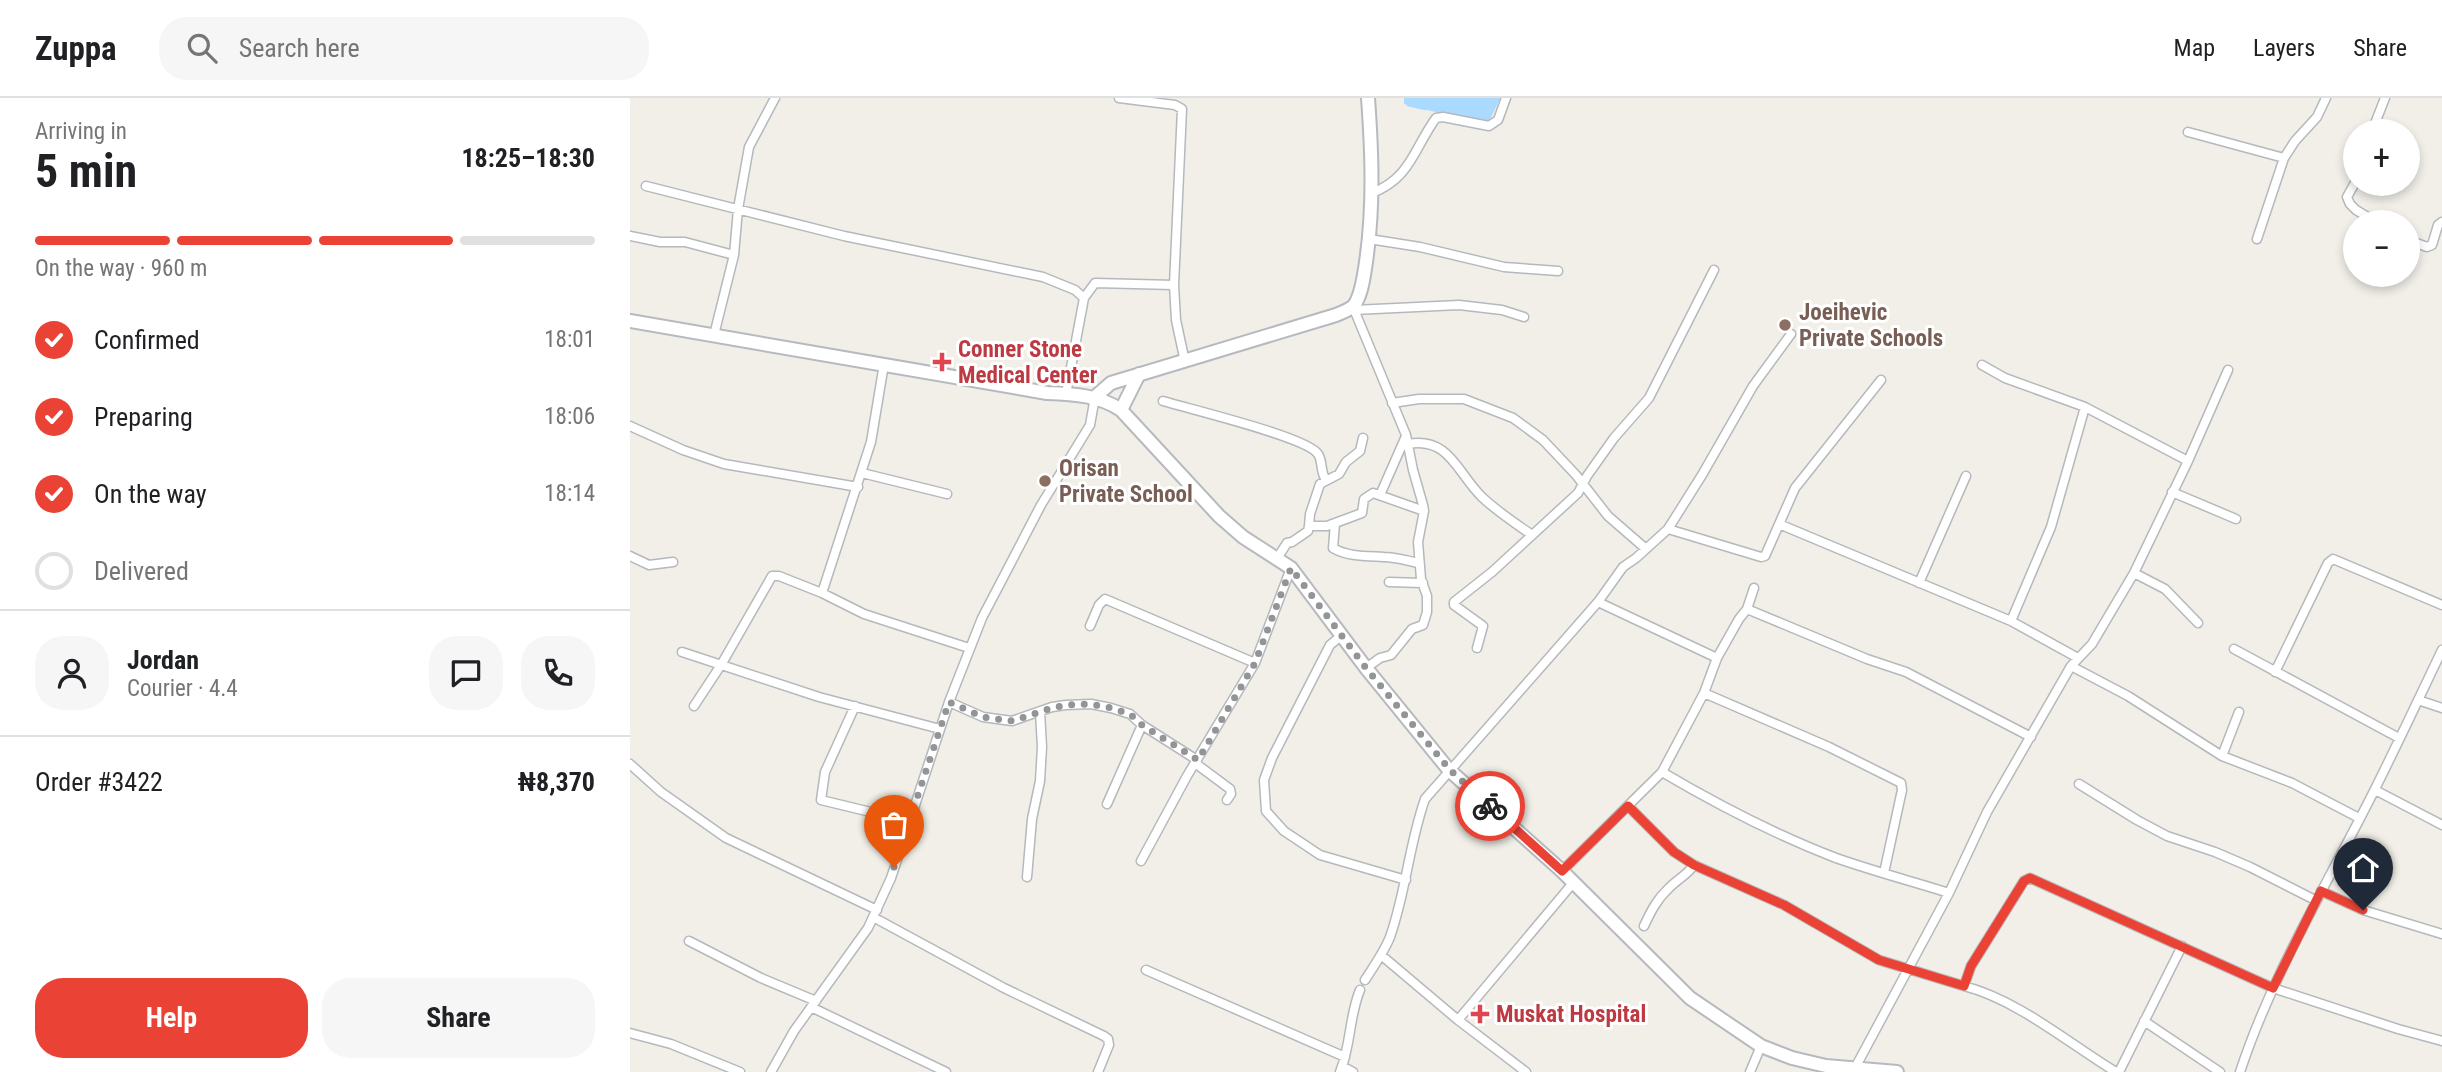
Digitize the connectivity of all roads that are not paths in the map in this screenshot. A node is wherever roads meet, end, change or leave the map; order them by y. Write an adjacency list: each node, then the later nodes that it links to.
1 (775, 98): 13 (street)
2 (1119, 98): 23 (street)
3 (1368, 98): 11 (main road)
4 (1506, 98): 11 (street)
5 (2326, 98): 9 (street)
6 (2385, 98): 7 (street)
7 (2377, 119)
8 (2188, 132): 9 (street)
9 (2284, 158): 18 (street)
10 (646, 186): 13 (street)
11 (1372, 193): 17 (main road)
12 (2348, 196): 14 (street)
13 (738, 209): 20 (street); 24 (street)
14 (2359, 210)
15 (2442, 222): 19 (street)
16 (630, 236): 20 (street)
17 (1369, 239): 22 (street); 25 (main road)
18 (2257, 239)
19 (2420, 244)
20 (734, 255): 29 (street)
21 (1714, 270): 49 (street)
22 (1558, 271)
23 (1174, 285): 24 (street); 30 (street)
24 (1084, 298): 36 (street)
25 (1354, 309): 26 (street); 30 (main road); 39 (street)
26 (1524, 317)
27 (630, 321): 29 (main road)
28 (1791, 334): 59 (street)
29 (714, 335): 31 (main road)
30 (1185, 362): 34 (main road)
31 (884, 364): 36 (main road); 46 (street)
32 (1982, 365): 40 (street)
33 (2228, 370): 45 (street)
34 (1139, 374): 37 (main road); 41 (main road)
35 (1881, 380): 57 (street)
36 (1066, 394): 37 (main road)
37 (1095, 397): 41 (main road); 80 (street)
38 (1163, 401): 48 (street)
39 (1392, 403): 44 (street); 49 (street)
40 (2085, 407): 45 (street); 76 (street)
41 (1121, 410): 63 (main road)
42 (630, 426): 50 (street)
43 (1363, 438): 48 (street)
44 (1407, 440): 53 (street); 54 (street); 60 (street)
45 (2188, 461): 51 (street)
46 (862, 473): 50 (street); 52 (street)
47 (1966, 476): 70 (street)
48 (1326, 480): 58 (street)
49 (1583, 485): 60 (street); 61 (street)
50 (858, 486): 72 (street)
51 (2172, 492): 55 (street); 67 (street)
52 (947, 494)
53 (1380, 495): 54 (street); 56 (street)
54 (1424, 511): 65 (street)
55 (2236, 519)
56 (1335, 523): 58 (street); 65 (street)
57 (1779, 524): 59 (street); 70 (street)
58 (1309, 526): 63 (street)
59 (1668, 529): 61 (street)
60 (1532, 535): 81 (street)
61 (1646, 549): 73 (street)
62 (630, 556): 64 (street)
63 (1276, 560): 66 (main road)
64 (673, 562)
65 (1419, 563): 69 (street)
66 (1291, 568): 79 (main road); 87 (street)
67 (2134, 573): 77 (street); 86 (street)
68 (1389, 582): 69 (street)
69 (1423, 583): 90 (street)
70 (1919, 583): 76 (street)
71 (1755, 588): 75 (street)
72 (822, 593): 80 (street); 88 (street)
73 (1598, 602): 85 (street); 107 (street)
74 (2442, 605): 91 (street)
75 (1747, 609): 85 (street); 102 (street)
76 (2011, 621): 86 (street)
77 (2199, 622)
78 (1090, 626): 87 (street)
79 (1342, 635): 90 (main road); 122 (street)
80 (970, 648): 94 (street)
81 (1477, 648)
82 (2234, 649): 91 (street)
83 (2442, 650): 93 (street)
84 (682, 652): 88 (street)
85 (1717, 658): 92 (street)
86 (2078, 658): 89 (street)
87 (1255, 663): 105 (street)
88 (721, 665): 95 (street); 96 (street)
89 (2071, 666): 102 (street); 104 (street)
90 (1366, 668): 107 (main road)
91 (2275, 672): 103 (street)
92 (1704, 692): 108 (street); 120 (street)
93 (2418, 700): 97 (street); 103 (street)
94 (949, 702): 98 (street); 101 (street)
95 (694, 706)
96 (856, 706): 101 (street); 115 (street)
97 (2442, 708)
98 (1040, 712): 100 (street); 121 (street)
99 (2239, 712): 104 (street)
100 (1142, 725): 105 (street); 112 (street)
101 (940, 729): 115 (street)
102 (2031, 737): 125 (street)
103 (2399, 738): 110 (street)
104 (2222, 756): 114 (street)
105 (1196, 762): 111 (street); 117 (street)
106 (630, 764): 127 (street)
107 (1450, 770): 119 (main road); 122 (street)
108 (1662, 772): 113 (street); 120 (street)
109 (2079, 784): 126 (street)
110 (2375, 790): 114 (street); 116 (street)
111 (1227, 800)
112 (1107, 804)
113 (1628, 806): 118 (street); 119 (street)
114 (2359, 818): 124 (street)
115 (908, 821): 127 (street)
116 (2442, 825)
117 (1142, 861)
118 (1694, 865): 128 (street); 133 (street)
119 (1562, 871): 123 (main road)
120 (1884, 873): 125 (street)
121 (1027, 877)
122 (1406, 880): 132 (street)
123 (1573, 884): 140 (street); 144 (main road)
124 (2321, 891): 126 (street); 129 (street)
125 (1949, 893): 133 (street)
126 (2315, 901): 137 (street)
127 (875, 914): 139 (street); 151 (street)
128 (1644, 926)
129 (2442, 934)
130 (689, 941): 139 (street)
131 (2182, 946): 136 (street); 137 (street); 141 (street)
132 (1381, 954): 135 (street); 140 (street)
133 (1908, 968): 136 (street); 146 (street)
134 (1146, 971): 145 (street)
135 (1366, 980)
136 (1964, 986): 156 (street)
137 (2273, 988): 143 (street); 158 (street)
138 (1360, 990): 145 (street)
139 (813, 1004): 149 (street); 150 (street)
140 (1458, 1020): 153 (street)
141 (2144, 1021): 156 (street); 157 (street)
142 (630, 1033): 148 (street)
143 (2442, 1041)
144 (1761, 1046): 146 (main road); 154 (street)
145 (1346, 1057): 147 (street)
146 (1855, 1068): 155 (main road)
147 (1341, 1069): 152 (street)
148 (740, 1072)
149 (771, 1072)
150 (945, 1072)
151 (1098, 1072)
152 (1353, 1072)
153 (1526, 1072)
154 (1751, 1072)
155 (1897, 1072)
156 (2117, 1072)
157 (2220, 1072)
158 (2240, 1072)

